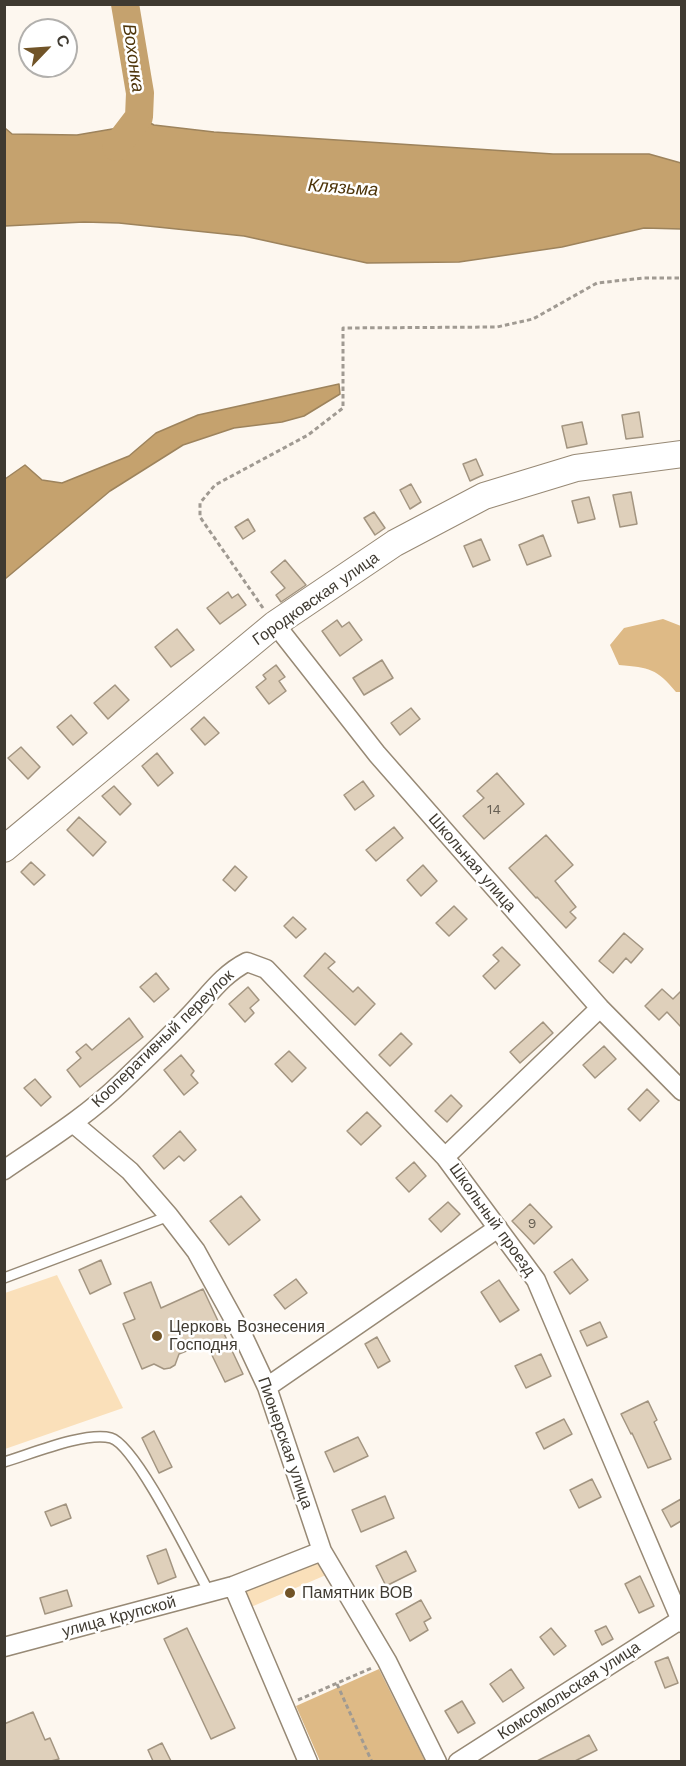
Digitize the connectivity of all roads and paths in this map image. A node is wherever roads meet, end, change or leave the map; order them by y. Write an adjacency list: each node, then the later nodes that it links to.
1 (681, 278): 3 (path)
2 (681, 454): 3 (main road, Городковская улица)
3 (275, 624): 4 (main road, Городковская улица); 6 (street, Школьная улица)
4 (4, 849)
5 (266, 969): 8 (street, Кооперативный переулок); 9 (street, Школьный проезд)
6 (600, 1008): 7 (street, Школьная улица); 9 (street)
7 (681, 1091)
8 (73, 1123): 10 (street, Кооперативный переулок); 11 (street, Пионерская улица)
9 (445, 1157): 12 (street, Школьный проезд)
10 (4, 1170)
11 (169, 1216): 13 (lane); 14 (street, Пионерская улица)
12 (498, 1228): 14 (street); 19 (street, Школьный проезд)
13 (4, 1278)
14 (267, 1387): 16 (street, Пионерская улица)
15 (4, 1462): 18 (lane)
16 (322, 1551): 17 (street, улица Крупской); 21 (street, Пионерская улица)
17 (233, 1586): 18 (street, улица Крупской); 23 (street)
18 (209, 1592): 20 (street, улица Крупской)
19 (681, 1621): 27 (street, Комсомольская улица)
20 (4, 1647)
21 (387, 1661): 22 (path); 26 (street, Пионерская улица)
22 (337, 1684): 23 (path); 25 (path)
23 (284, 1707): 24 (street)
24 (308, 1761)
25 (372, 1761)
26 (437, 1761)
27 (458, 1761)

